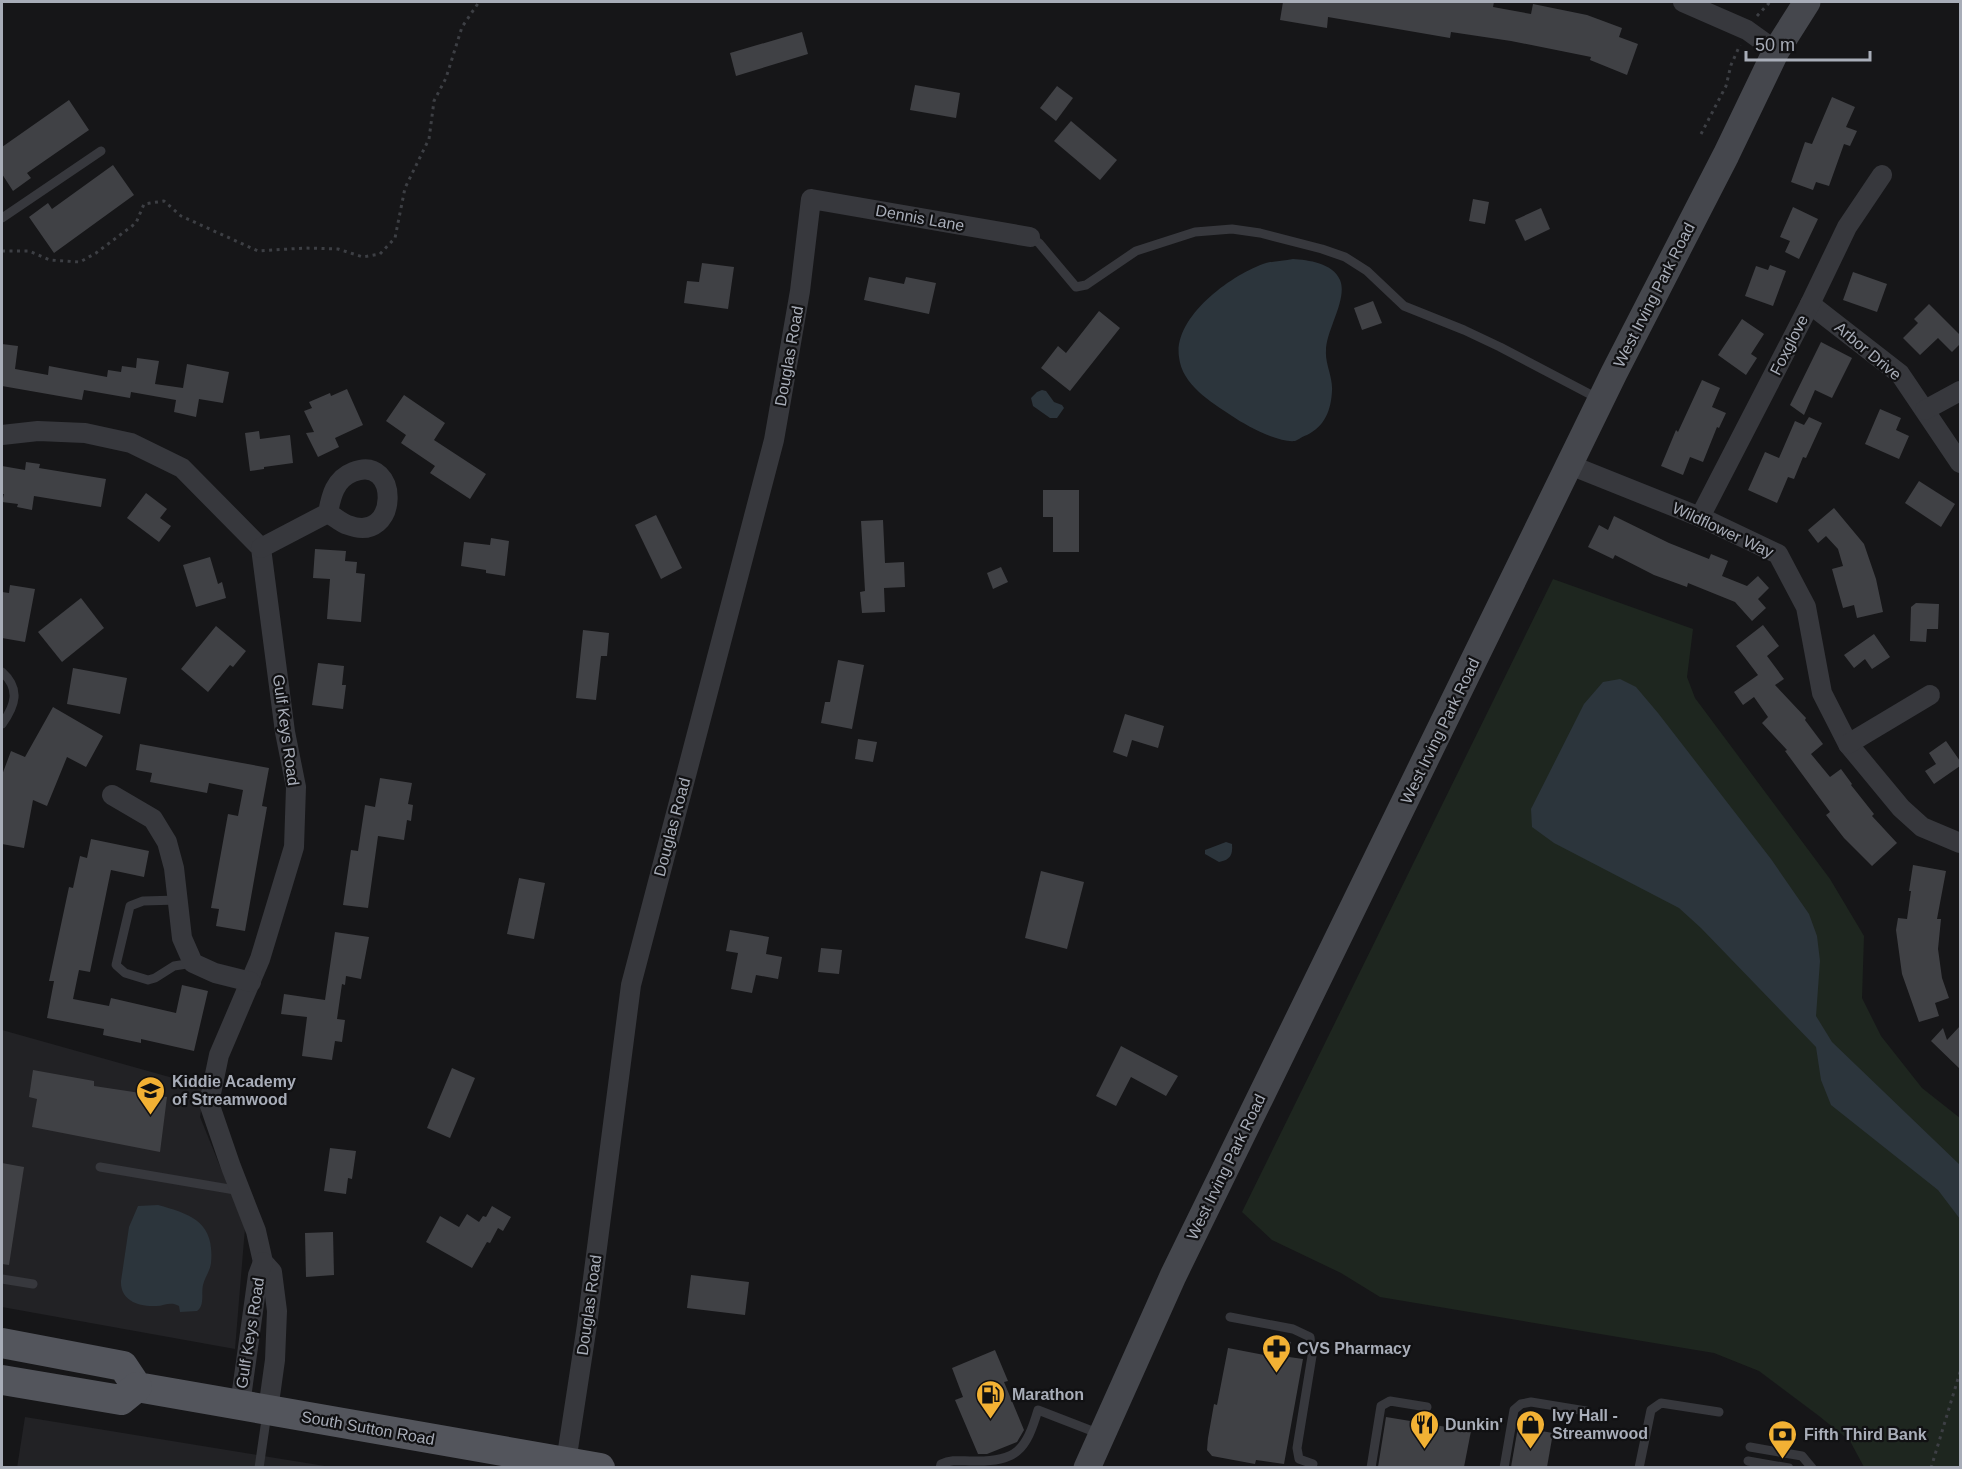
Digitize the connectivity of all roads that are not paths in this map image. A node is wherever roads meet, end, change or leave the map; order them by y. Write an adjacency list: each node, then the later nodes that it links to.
1 (1683, 2): 3 (street)
2 (1807, 2): 3 (main road, West Irving Park Road)
3 (1776, 51): 11 (main road, West Irving Park Road)
4 (100, 151): 7 (lane)
5 (1882, 175): 9 (street, Foxglove)
6 (811, 199): 8 (street, Dennis Lane); 46 (street, Douglas Road)
7 (2, 218)
8 (1030, 237): 11 (lane)
9 (1810, 304): 12 (street, Arbor Drive); 17 (street, Foxglove)
10 (1960, 391): 12 (street)
11 (1601, 400): 15 (main road, West Irving Park Road)
12 (1925, 410): 14 (street, Arbor Drive)
13 (2, 435): 18 (street)
14 (1960, 462)
15 (1569, 465): 17 (street, Wildflower Way); 41 (main road, West Irving Park Road)
16 (328, 513): 18 (street)
17 (1700, 517): 22 (street, Wildflower Way)
18 (261, 548): 27 (street, Gulf Keys Road)
19 (2, 672): 21 (lane)
20 (1930, 695): 22 (street)
21 (2, 724)
22 (1848, 744): 24 (street, Wildflower Way)
23 (112, 795): 25 (street)
24 (1960, 843)
25 (178, 900): 26 (street); 26 (lane)
26 (193, 963): 27 (street)
27 (251, 982): 29 (street, Gulf Keys Road)
28 (100, 1167): 29 (lane)
29 (241, 1191): 30 (street, Gulf Keys Road)
30 (263, 1262): 38 (street, Gulf Keys Road); 38 (street, Gulf Keys Road)
31 (2, 1279): 32 (lane)
32 (33, 1284)
33 (1230, 1317): 45 (lane)
34 (12, 1343): 36 (main road)
35 (2, 1380): 36 (main road)
36 (137, 1387): 38 (main road, South Sutton Road)
37 (1427, 1407): 50 (lane)
38 (254, 1408): 46 (main road, South Sutton Road); 47 (lane)
39 (1586, 1412): 51 (lane)
40 (1719, 1412): 52 (lane)
41 (1102, 1435): 44 (lane); 49 (main road, West Irving Park Road)
42 (1750, 1447): 54 (lane)
43 (1748, 1461): 53 (lane)
44 (952, 1464): 48 (lane)
45 (1313, 1464)
46 (584, 1465)
47 (259, 1467)
48 (940, 1467)
49 (1087, 1467)
50 (1371, 1467)
51 (1504, 1467)
52 (1639, 1467)
53 (1789, 1467)
54 (1812, 1467)

